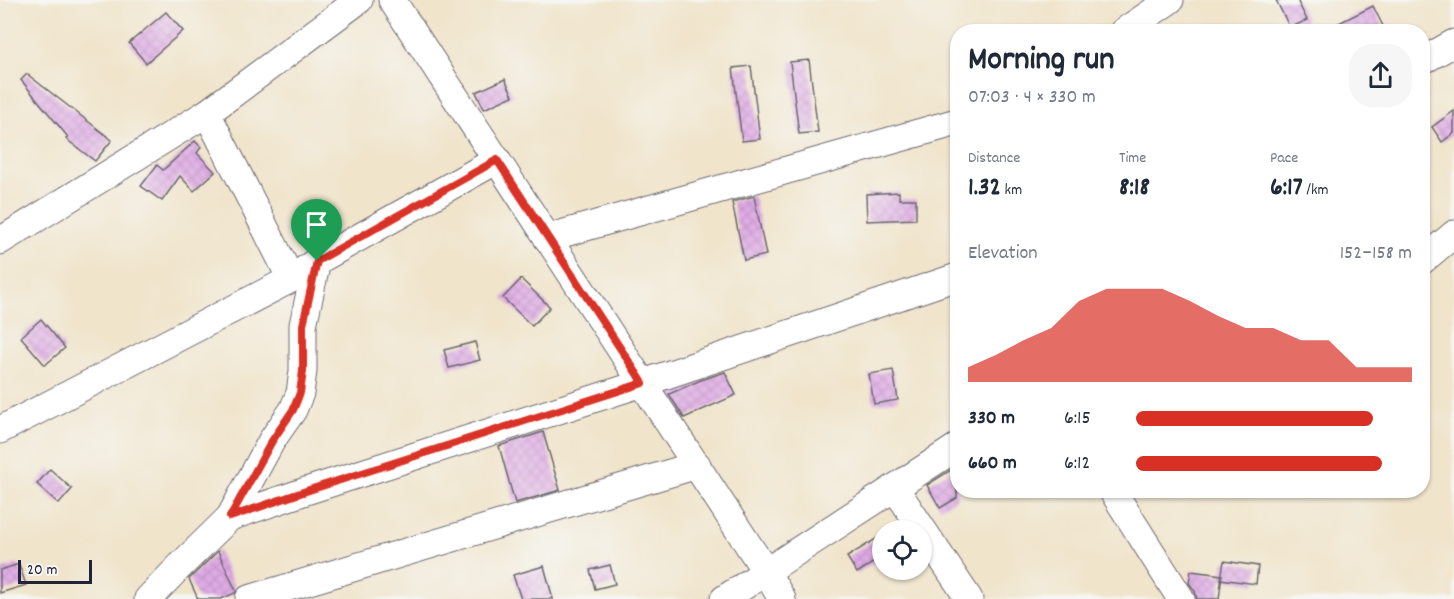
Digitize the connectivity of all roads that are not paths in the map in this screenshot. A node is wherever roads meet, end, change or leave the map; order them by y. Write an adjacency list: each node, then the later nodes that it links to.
1 (359, 0): 7 (street)
2 (393, 0): 9 (street)
3 (1170, 0): 4 (street)
4 (1135, 24)
5 (1454, 43): 6 (street)
6 (1430, 56)
7 (207, 113): 12 (street); 16 (street)
8 (950, 124): 11 (street)
9 (497, 160): 11 (street); 14 (street)
10 (1454, 234): 13 (street)
11 (547, 238): 17 (street)
12 (0, 241)
13 (1430, 254)
14 (317, 261): 16 (street); 23 (street)
15 (950, 278): 17 (street)
16 (291, 279): 18 (street)
17 (643, 383): 20 (street); 23 (street)
18 (0, 430)
19 (950, 452): 21 (street)
20 (697, 465): 24 (street); 26 (street)
21 (895, 488): 24 (street); 29 (street)
22 (1118, 498): 30 (street)
23 (230, 517): 25 (street)
24 (766, 572): 27 (street); 28 (street)
25 (148, 599)
26 (249, 599)
27 (724, 599)
28 (782, 599)
29 (969, 599)
30 (1181, 599)

